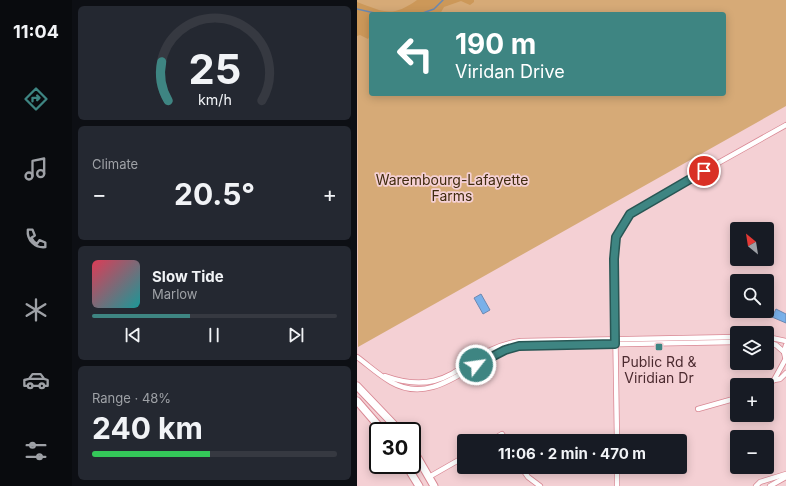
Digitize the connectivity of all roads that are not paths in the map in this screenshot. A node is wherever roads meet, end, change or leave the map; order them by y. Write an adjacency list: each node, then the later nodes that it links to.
1 (786, 125): 4 (street)
2 (730, 337): 4 (street)
3 (774, 338): 5 (street)
4 (615, 341): 6 (street); 10 (street); 20 (street)
5 (786, 341)
6 (730, 342)
7 (774, 344): 9 (street)
8 (786, 345): 9 (street)
9 (784, 352): 11 (street)
10 (357, 356)
11 (786, 360): 13 (street)
12 (786, 373): 13 (street)
13 (774, 380)
14 (357, 386): 19 (main road)
15 (730, 400): 17 (street)
16 (357, 401): 18 (main road)
17 (698, 409)
18 (375, 422)
19 (391, 422)
20 (617, 434)
21 (457, 461): 27 (street)
22 (421, 463): 27 (main road)
23 (412, 474): 29 (main road)
24 (526, 474): 31 (street)
25 (617, 474): 32 (street)
26 (786, 474): 33 (street)
27 (429, 477): 30 (main road)
28 (786, 477): 34 (street)
29 (419, 486)
30 (434, 486)
31 (540, 486)
32 (617, 486)
33 (756, 486)
34 (770, 486)

